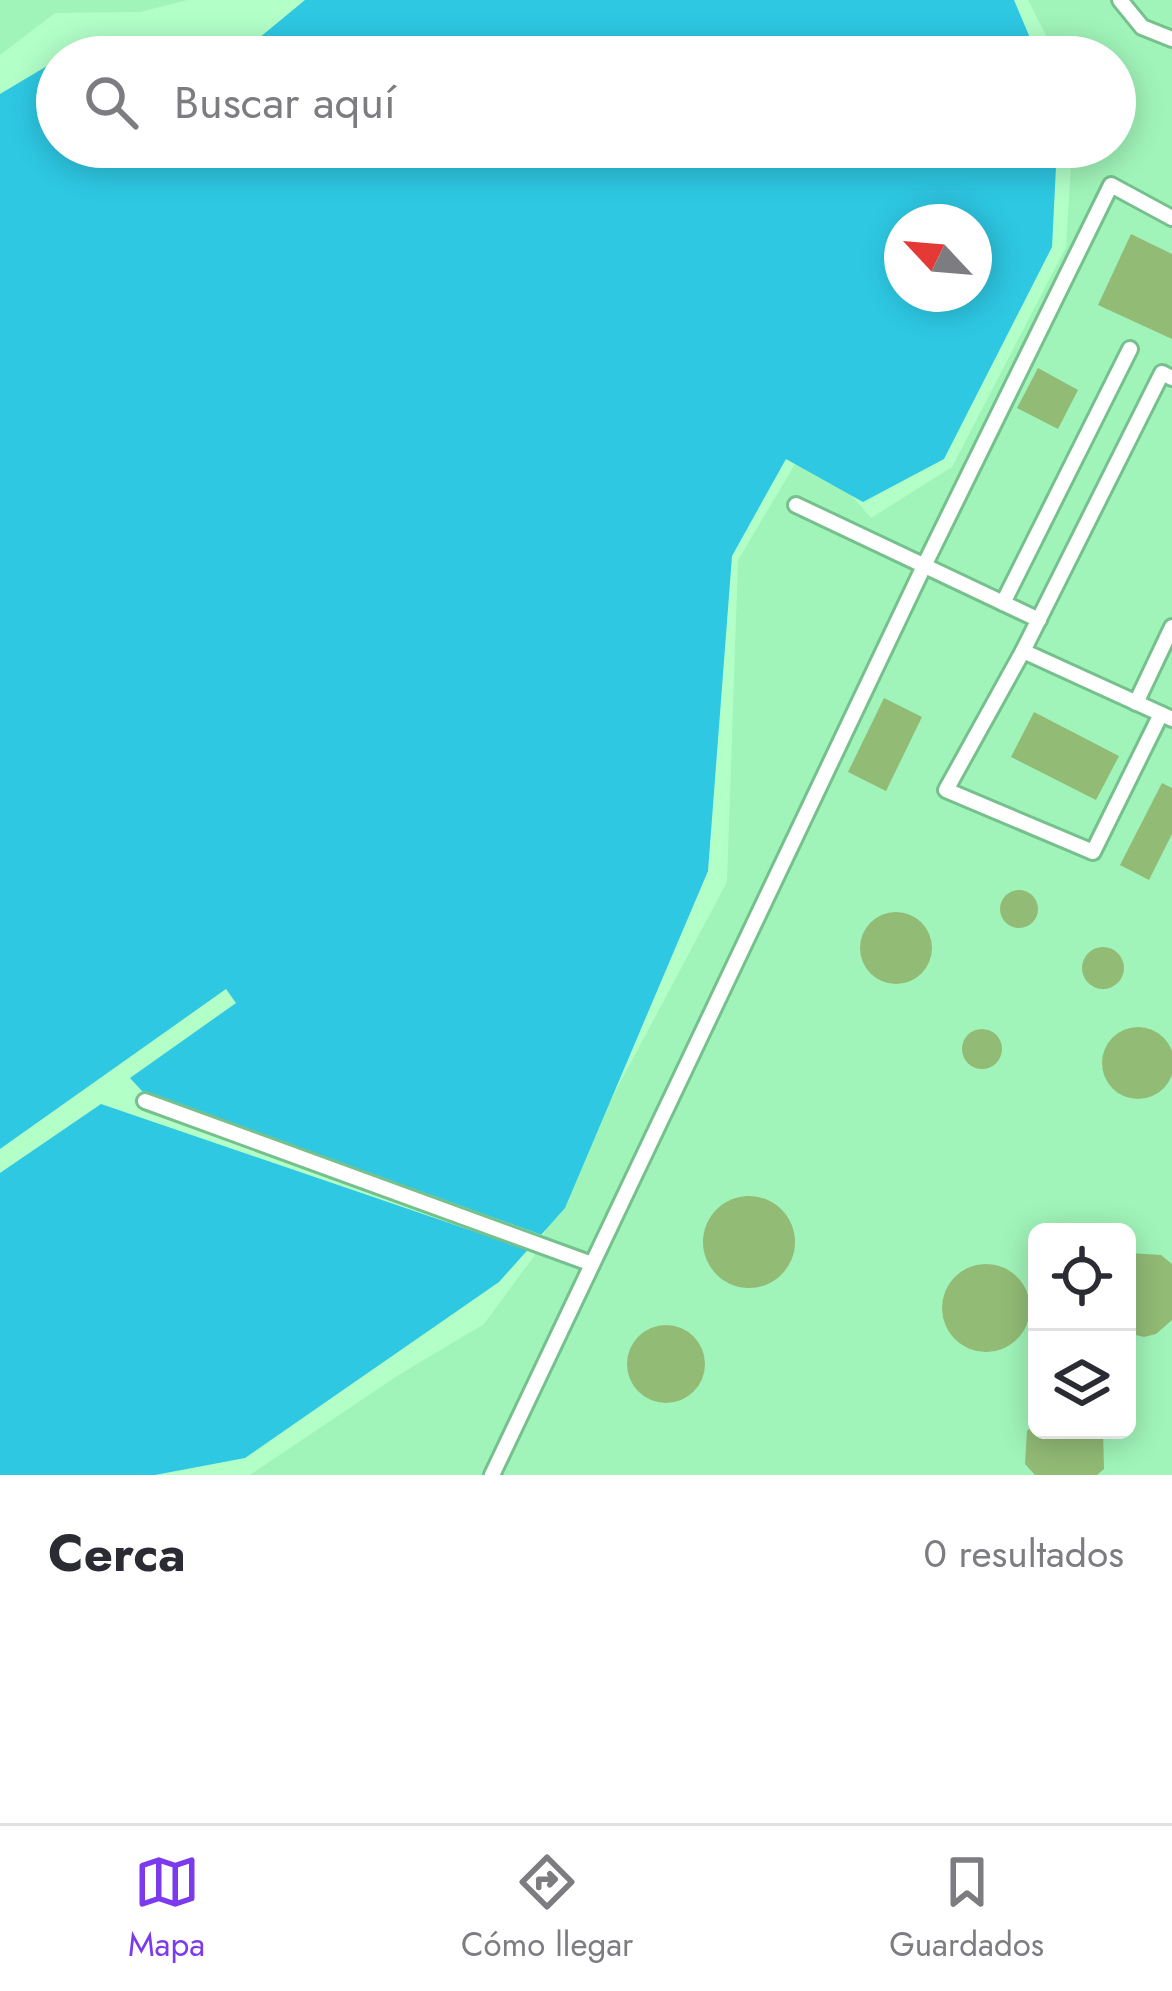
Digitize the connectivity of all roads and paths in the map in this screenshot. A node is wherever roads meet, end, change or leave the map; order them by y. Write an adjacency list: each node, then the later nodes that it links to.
1 (1120, 0): 2 (lane)
2 (1172, 39)
3 (1172, 218): 7 (lane)
4 (1130, 349): 8 (lane)
5 (1172, 378): 9 (lane)
6 (796, 505): 7 (lane)
7 (924, 566): 8 (lane); 15 (lane)
8 (1003, 603): 9 (lane)
9 (1039, 620): 11 (lane)
10 (1172, 627): 12 (lane)
11 (1023, 651): 12 (lane); 13 (lane)
12 (1136, 703): 13 (lane)
13 (1166, 716)
14 (145, 1101): 15 (lane)
15 (592, 1264): 16 (lane)
16 (492, 1475)

